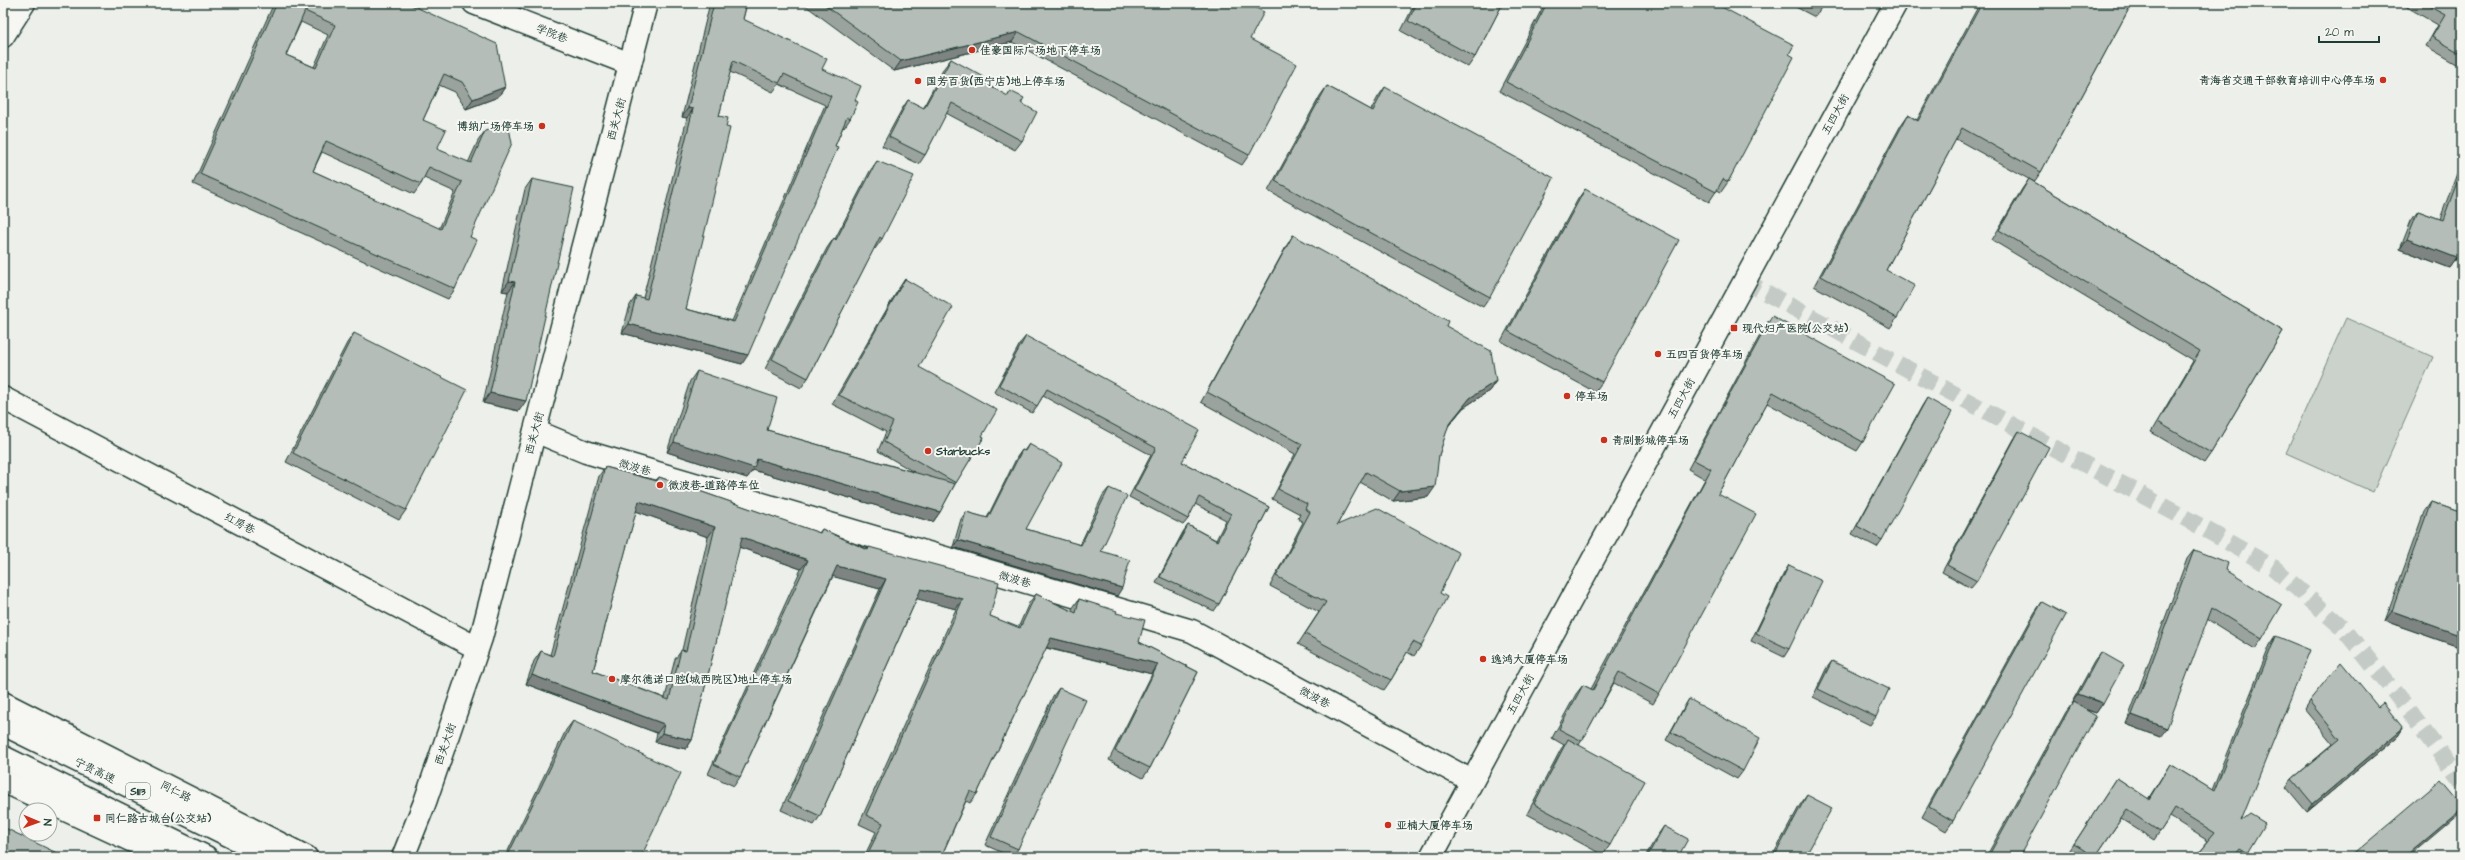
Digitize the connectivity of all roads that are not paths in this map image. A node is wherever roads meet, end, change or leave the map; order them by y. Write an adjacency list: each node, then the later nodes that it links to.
1 (24, 3): 5 (main road)
2 (474, 3): 6 (main road, 学院巷)
3 (646, 3): 6 (main road, 西关大街)
4 (1896, 3): 14 (main road, 五四大街)
5 (3, 36)
6 (630, 64): 8 (main road, 西关大街)
7 (3, 398): 9 (main road, 红房巷)
8 (535, 431): 9 (main road, 西关大街); 14 (main road, 微波巷)
9 (478, 648): 19 (main road, 西关大街)
10 (3, 703): 18 (main road, 同仁路)
11 (3, 724): 17 (main road, 宁贵高速 / S1113)
12 (3, 757): 16 (main road)
13 (3, 781): 15 (main road)
14 (1472, 781): 20 (main road, 五四大街)
15 (167, 857)
16 (206, 857)
17 (272, 857)
18 (306, 857)
19 (403, 857)
20 (1431, 857)

